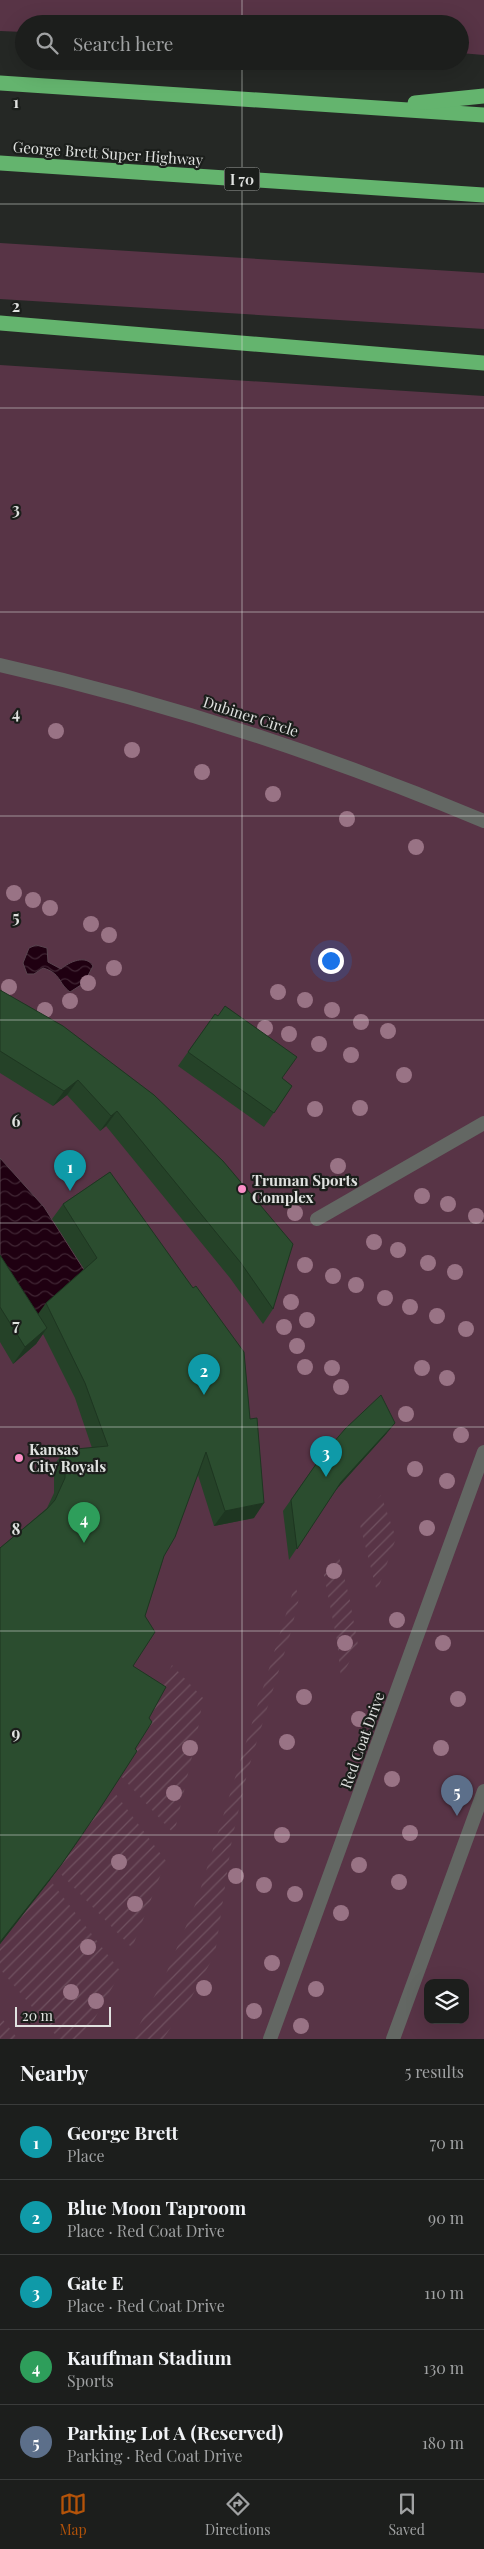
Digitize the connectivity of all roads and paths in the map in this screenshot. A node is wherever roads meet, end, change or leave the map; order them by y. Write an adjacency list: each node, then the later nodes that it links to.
1 (0, 83): 3 (highway)
2 (484, 96): 3 (highway)
3 (373, 108): 4 (highway)
4 (484, 115)
5 (0, 163): 6 (highway, George Brett Super Highway / I 70)
6 (484, 195)
7 (0, 324): 8 (highway)
8 (484, 363)
9 (0, 665): 10 (street, Dubiner Circle)
10 (484, 821)
11 (484, 1123): 12 (street)
12 (317, 1219)
13 (484, 1452): 15 (street, Red Coat Drive)
14 (484, 1791): 16 (street)
15 (270, 2039)
16 (393, 2039)

